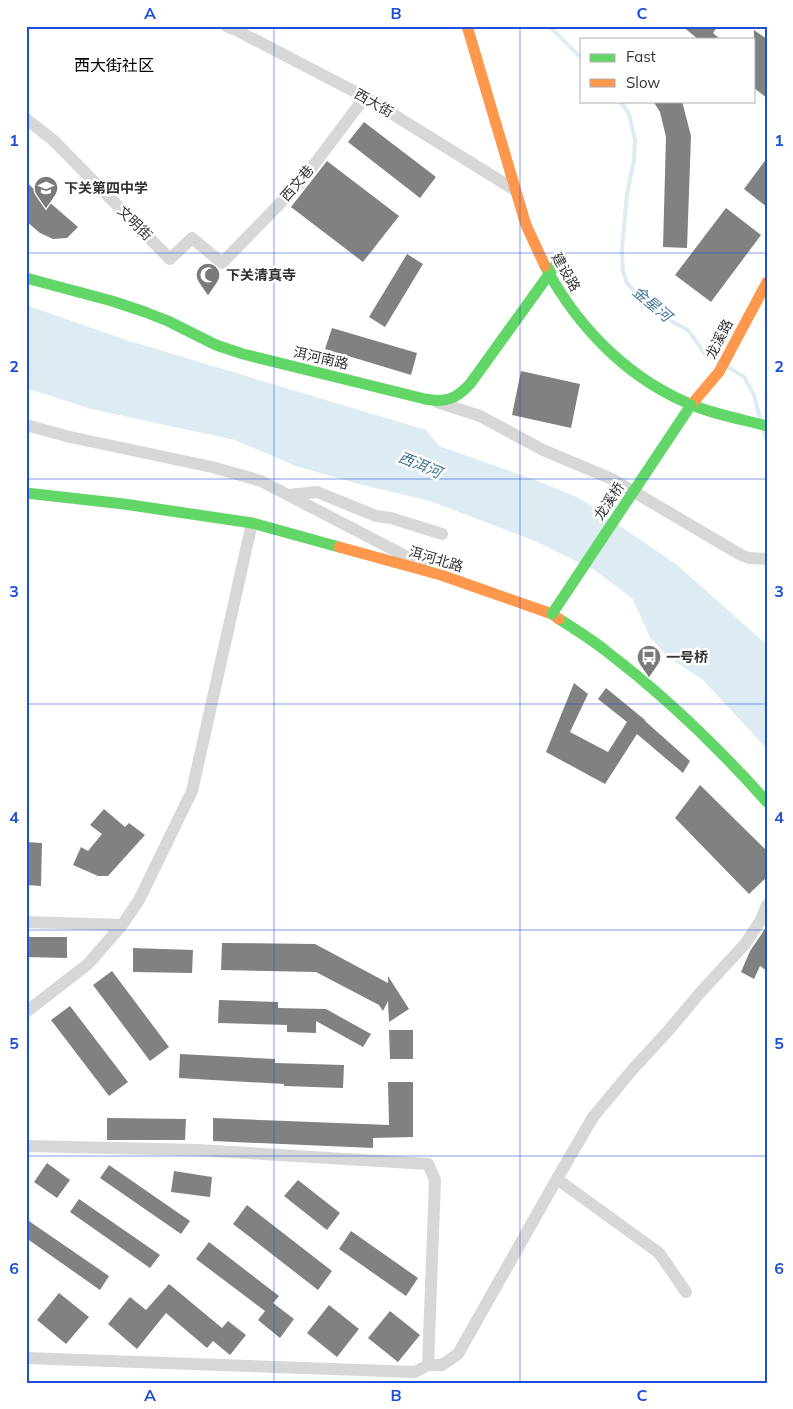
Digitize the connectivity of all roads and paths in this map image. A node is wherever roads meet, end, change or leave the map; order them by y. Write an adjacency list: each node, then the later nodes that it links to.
1 (226, 26): 4 (street, 西大街)
2 (467, 26): 6 (main road, 建设路)
3 (477, 26): 8 (main road, 建设路)
4 (365, 97): 6 (street, 西大街); 7 (street, 西文巷)
5 (26, 119): 7 (street, 文明街)
6 (516, 190): 8 (main road, 建设路)
7 (222, 263)
8 (552, 271): 11 (main road, 洱河南路); 12 (main road, 建设路)
9 (26, 278): 11 (main road, 洱河南路)
10 (767, 282): 12 (main road, 龙溪路)
11 (432, 401): 19 (street)
12 (694, 401): 13 (main road, 建设路); 21 (main road, 龙溪桥, bridge)
13 (762, 419)
14 (26, 425): 16 (street)
15 (26, 493): 17 (main road, 洱河北路)
16 (289, 495): 18 (street); 20 (street)
17 (252, 524): 20 (main road, 洱河北路); 25 (street)
18 (442, 534)
19 (767, 559)
20 (441, 575): 21 (main road, 洱河北路)
21 (552, 614): 22 (main road, 洱河北路)
22 (767, 802)
23 (767, 906): 28 (street)
24 (26, 922): 25 (street)
25 (122, 925): 26 (street)
26 (26, 1012)
27 (26, 1146): 31 (street)
28 (557, 1180): 29 (street); 31 (street)
29 (686, 1292)
30 (26, 1358): 31 (street)
31 (428, 1365)

